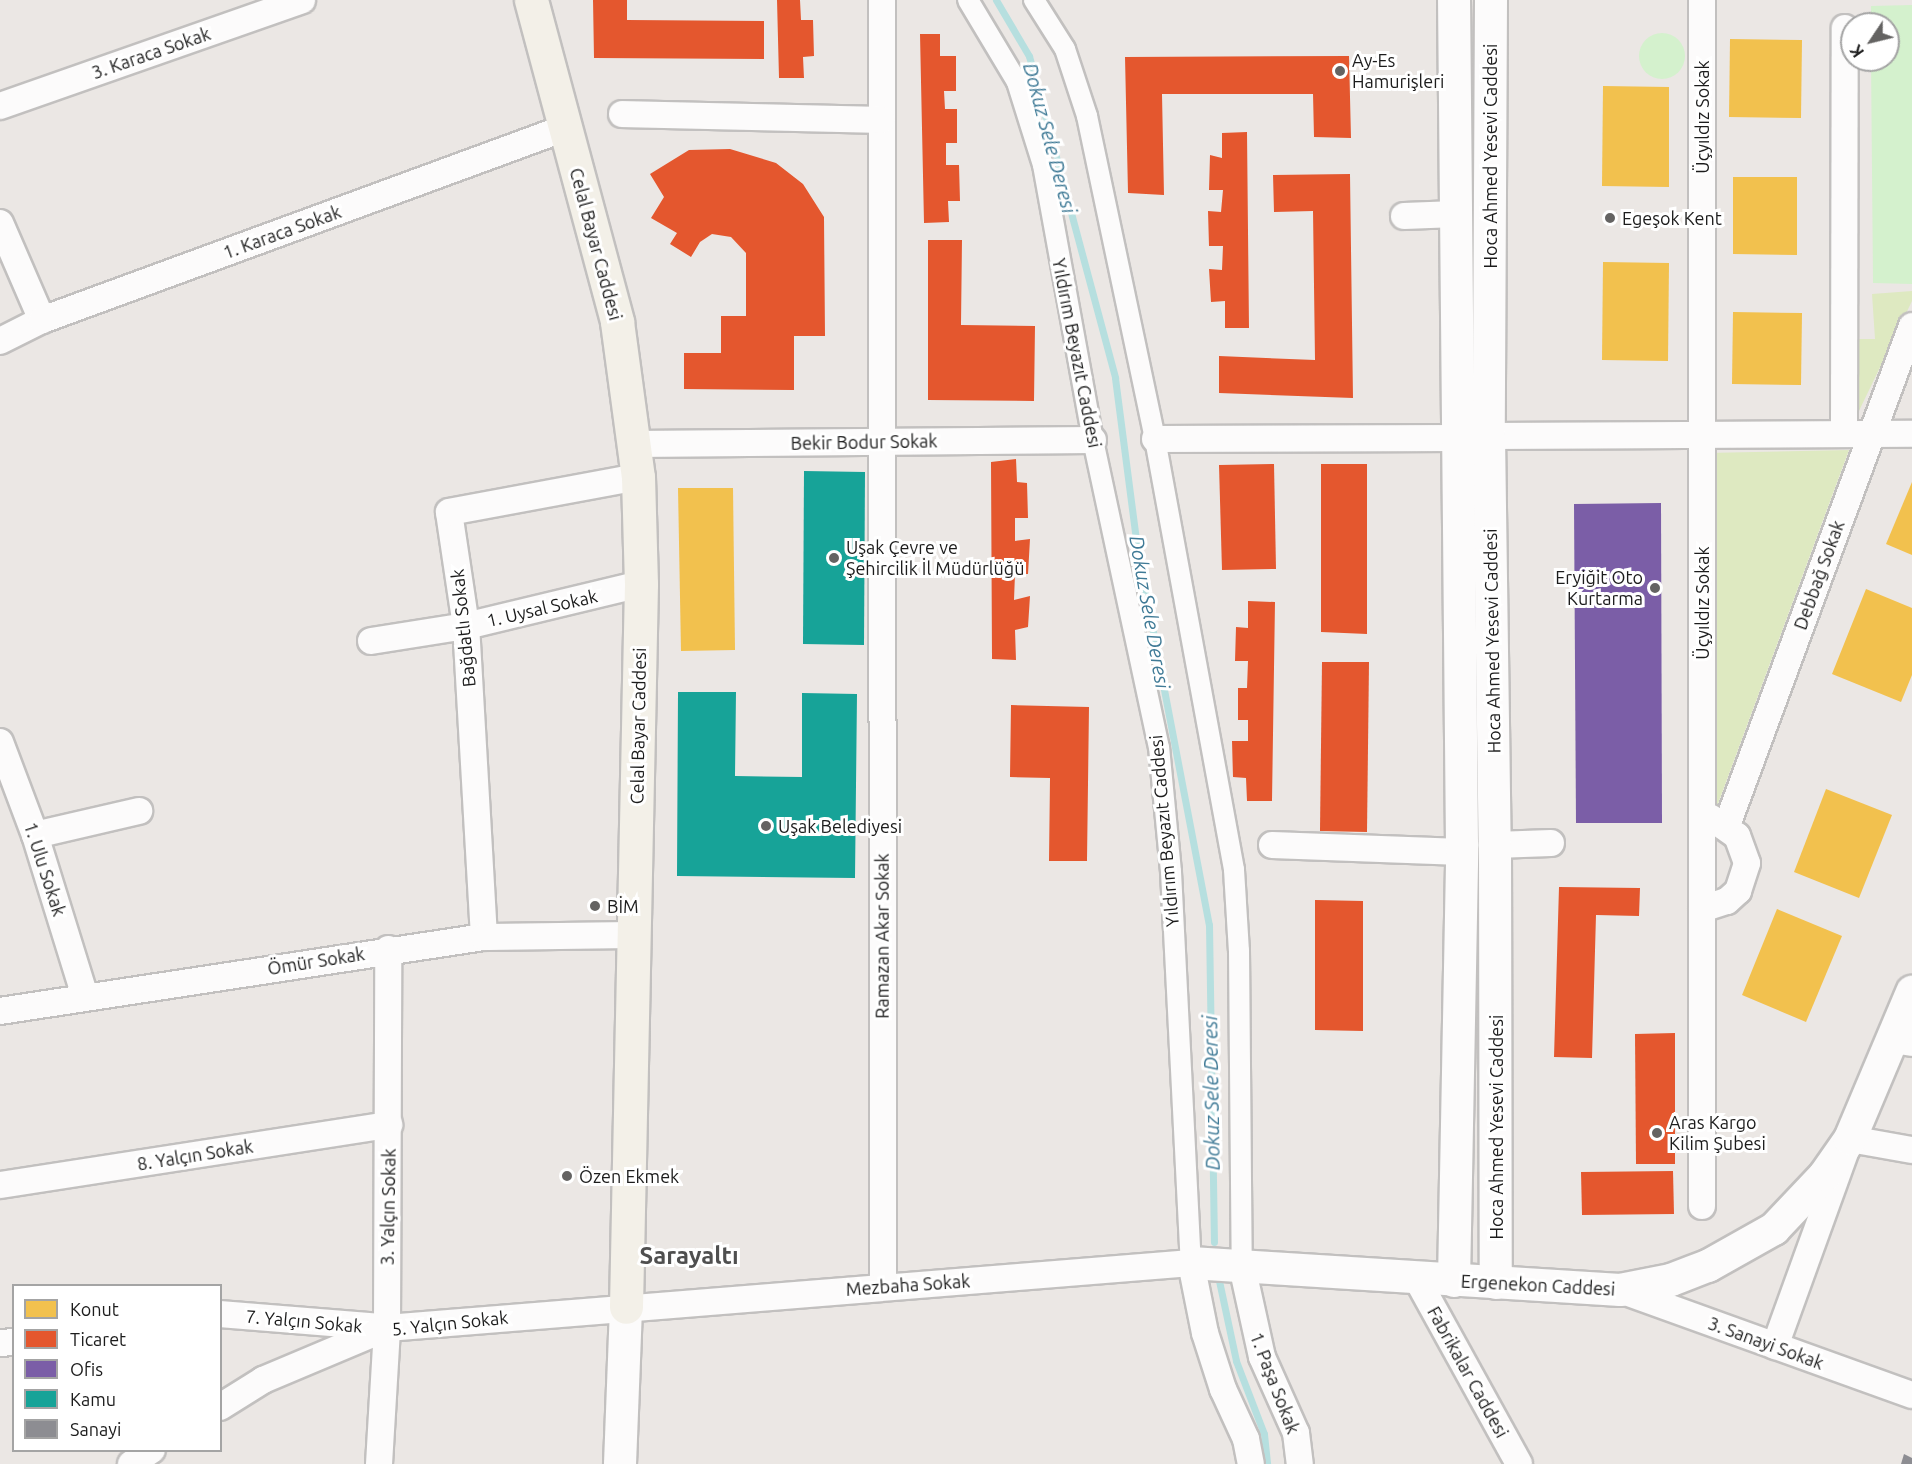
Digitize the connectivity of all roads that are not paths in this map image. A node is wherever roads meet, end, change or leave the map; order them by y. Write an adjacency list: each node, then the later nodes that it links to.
1 (302, 0): 10 (street, 3. Karaca Sokak)
2 (531, 0): 13 (main road, Celal Bayar Caddesi)
3 (882, 0): 12 (street, Ramazan Akar Sokak)
4 (968, 0): 27 (street, Yıldırım Beyazıt Caddesi)
5 (1034, 0): 26 (street)
6 (1454, 0): 14 (street, Hoca Ahmed Yesevi Caddesi)
7 (1491, 0): 24 (street, Hoca Ahmed Yesevi Caddesi)
8 (1702, 0): 23 (street, Üçyıldız Sokak)
9 (1845, 72): 20 (street)
10 (0, 106)
11 (622, 114): 12 (street)
12 (882, 120): 28 (street, Ramazan Akar Sokak)
13 (565, 128): 17 (street, 1. Karaca Sokak); 29 (main road, Celal Bayar Caddesi)
14 (1456, 214): 15 (street); 25 (street, Hoca Ahmed Yesevi Caddesi)
15 (1404, 216)
16 (0, 223): 17 (street)
17 (42, 321): 19 (street, 1. Karaca Sokak)
18 (1912, 326): 21 (street, Debbağ Sokak)
19 (0, 341)
20 (1844, 434): 21 (street); 23 (street)
21 (1872, 434): 22 (street); 37 (street, Debbağ Sokak)
22 (1912, 434)
23 (1702, 435): 24 (street); 36 (street, Üçyıldız Sokak)
24 (1489, 436): 41 (street, Hoca Ahmed Yesevi Caddesi)
25 (1458, 438): 26 (street); 42 (street, Hoca Ahmed Yesevi Caddesi)
26 (1155, 439): 57 (street)
27 (1093, 440): 28 (street, Bekir Bodur Sokak); 56 (street, Yıldırım Beyazıt Caddesi)
28 (882, 442): 29 (street, Bekir Bodur Sokak); 61 (street, Ramazan Akar Sokak)
29 (635, 444): 30 (main road, Celal Bayar Caddesi)
30 (638, 477): 31 (main road, Celal Bayar Caddesi); 32 (street, Bağdatlı Sokak)
31 (641, 584): 32 (street, 1. Uysal Sokak); 44 (main road, Celal Bayar Caddesi)
32 (466, 626): 33 (street, 1. Uysal Sokak); 45 (street, Bağdatlı Sokak)
33 (371, 640)
34 (3, 755): 38 (street, 1. Ulu Sokak)
35 (140, 811): 38 (street)
36 (1702, 816): 37 (street); 43 (street, Üçyıldız Sokak)
37 (1727, 825): 43 (street)
38 (35, 835): 48 (street, 1. Ulu Sokak)
39 (1551, 843): 41 (street)
40 (1272, 845): 42 (street)
41 (1495, 845): 60 (street, Hoca Ahmed Yesevi Caddesi)
42 (1462, 852): 59 (street, Hoca Ahmed Yesevi Caddesi)
43 (1702, 909): 55 (street, Üçyıldız Sokak)
44 (635, 935): 45 (street, Ömür Sokak); 63 (main road, Celal Bayar Caddesi)
45 (484, 937): 46 (street, Ömür Sokak)
46 (388, 949): 48 (street, Ömür Sokak); 51 (street, 3. Yalçın Sokak)
47 (1912, 992): 50 (street, Ergenekon Caddesi)
48 (85, 997): 49 (street, Ömür Sokak)
49 (0, 1011)
50 (1903, 1042): 52 (street, Ergenekon Caddesi)
51 (389, 1125): 54 (street, 8. Yalçın Sokak); 65 (street, 3. Yalçın Sokak)
52 (1850, 1139): 53 (street); 62 (street, Ergenekon Caddesi); 66 (street)
53 (1912, 1150)
54 (0, 1185)
55 (1702, 1206)
56 (1191, 1263): 57 (street, Ergenekon Caddesi); 61 (street, Mezbaha Sokak); 73 (street, Yıldırım Beyazıt Caddesi)
57 (1242, 1266): 58 (street, Ergenekon Caddesi); 74 (street, 1. Paşa Sokak)
58 (1417, 1279): 59 (street, Ergenekon Caddesi); 75 (street, Fabrikalar Caddesi)
59 (1454, 1281): 60 (street, Ergenekon Caddesi)
60 (1496, 1283): 62 (street, Ergenekon Caddesi)
61 (883, 1287): 63 (street, Mezbaha Sokak)
62 (1620, 1290): 66 (street, 3. Sanayi Sokak)
63 (626, 1307): 65 (street, 5. Yalçın Sokak); 72 (street, Celal Bayar Caddesi)
64 (222, 1314): 65 (street, 7. Yalçın Sokak)
65 (387, 1328): 68 (street, 5. Yalçın Sokak); 71 (street, 3. Yalçın Sokak)
66 (1775, 1346): 67 (street, 3. Sanayi Sokak)
67 (1912, 1395)
68 (222, 1406)
69 (149, 1452): 70 (street)
70 (131, 1464)
71 (379, 1464)
72 (620, 1464)
73 (1251, 1464)
74 (1300, 1464)
75 (1519, 1464)

